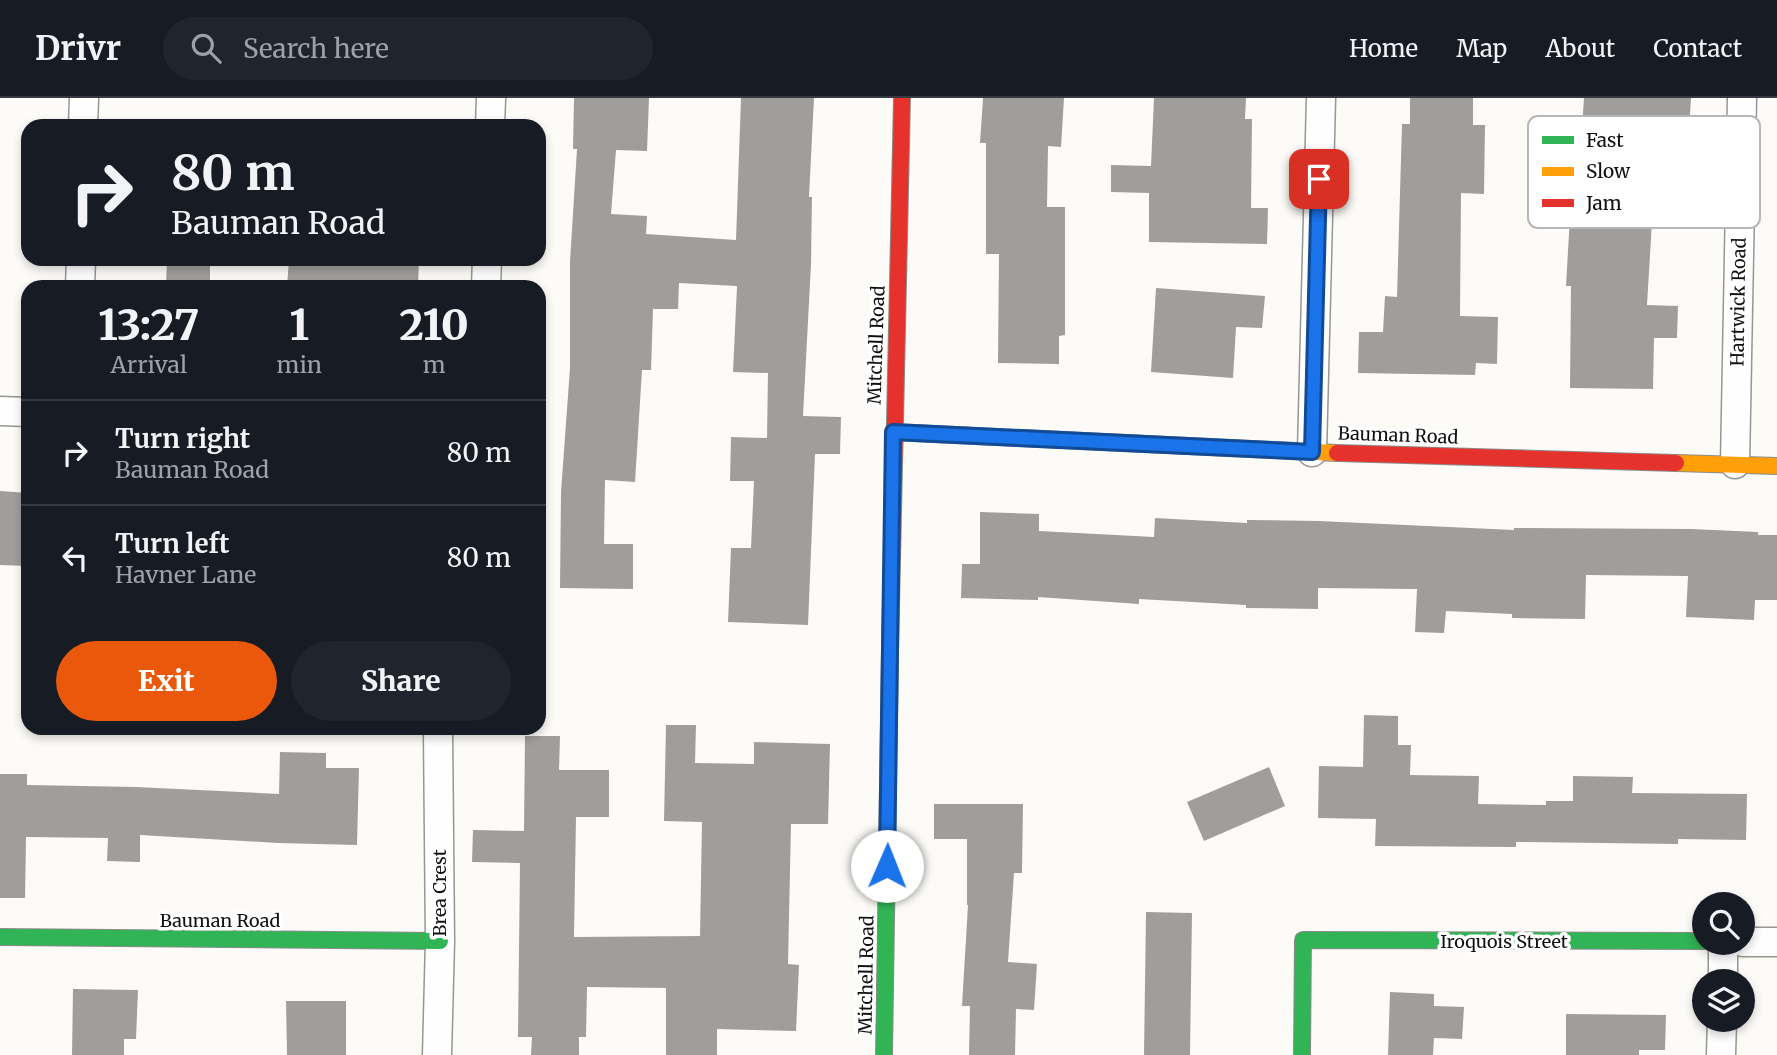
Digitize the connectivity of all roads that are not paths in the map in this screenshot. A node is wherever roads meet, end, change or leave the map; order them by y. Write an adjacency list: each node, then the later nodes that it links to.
1 (84, 98): 7 (street)
2 (491, 98): 8 (street)
3 (902, 98): 12 (street, Mitchell Road)
4 (1321, 98): 13 (street)
5 (1742, 98): 6 (street, Hartwick Road)
6 (1742, 116)
7 (83, 119)
8 (490, 119)
9 (1740, 228): 14 (street, Hartwick Road)
10 (0, 411): 11 (street)
11 (21, 412)
12 (893, 432): 13 (street, Bauman Road); 24 (street, Mitchell Road)
13 (1312, 452): 14 (street, Bauman Road)
14 (1735, 464): 15 (street, Bauman Road)
15 (1777, 466)
16 (438, 735): 18 (street, Brea Crest)
17 (0, 937): 18 (street, Bauman Road)
18 (440, 941): 23 (street, Brea Crest)
19 (1692, 941): 25 (street, Iroquois Street)
20 (1755, 942): 21 (street)
21 (1777, 942)
22 (1722, 1032): 26 (street)
23 (437, 1055)
24 (884, 1055)
25 (1302, 1055)
26 (1721, 1055)

